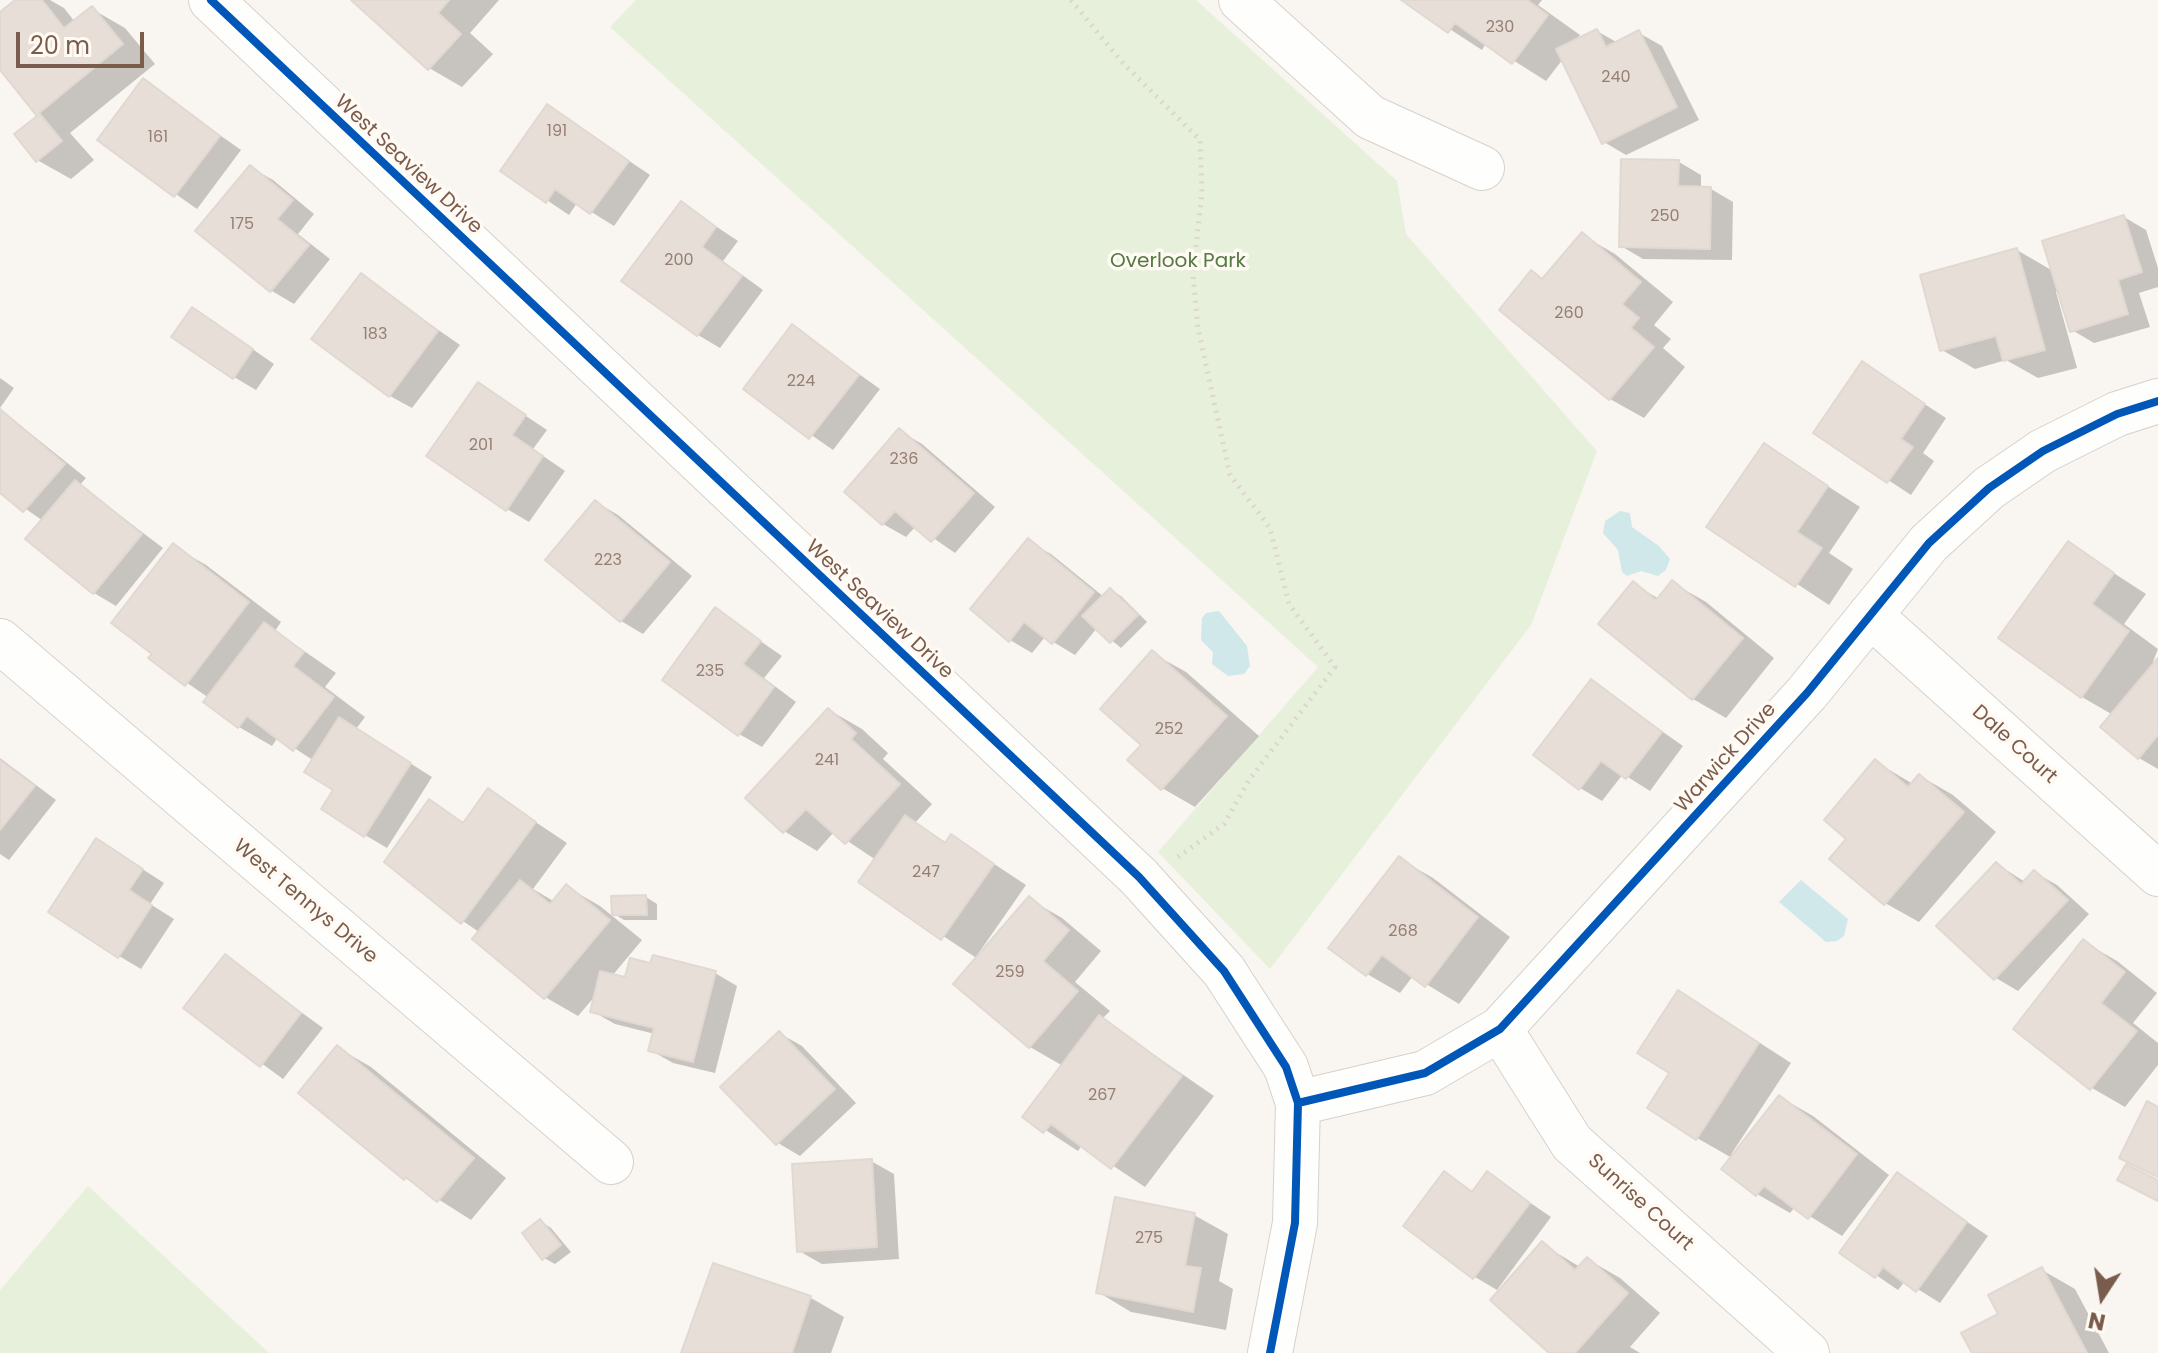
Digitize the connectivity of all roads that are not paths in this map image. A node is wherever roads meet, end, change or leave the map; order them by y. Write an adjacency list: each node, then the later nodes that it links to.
1 (1241, 0): 3 (street)
2 (216, 2): 9 (street, West Seaview Drive)
3 (1482, 168)
4 (2158, 401): 5 (street, Warwick Drive)
5 (1870, 615): 7 (street, Dale Court); 8 (street, Warwick Drive)
6 (0, 641): 10 (street, West Tennys Drive)
7 (2158, 874)
8 (1500, 1029): 9 (street, Warwick Drive); 12 (street, Sunrise Court)
9 (1298, 1103): 11 (street, West Seaview Drive)
10 (611, 1162)
11 (1270, 1353)
12 (1807, 1353)

